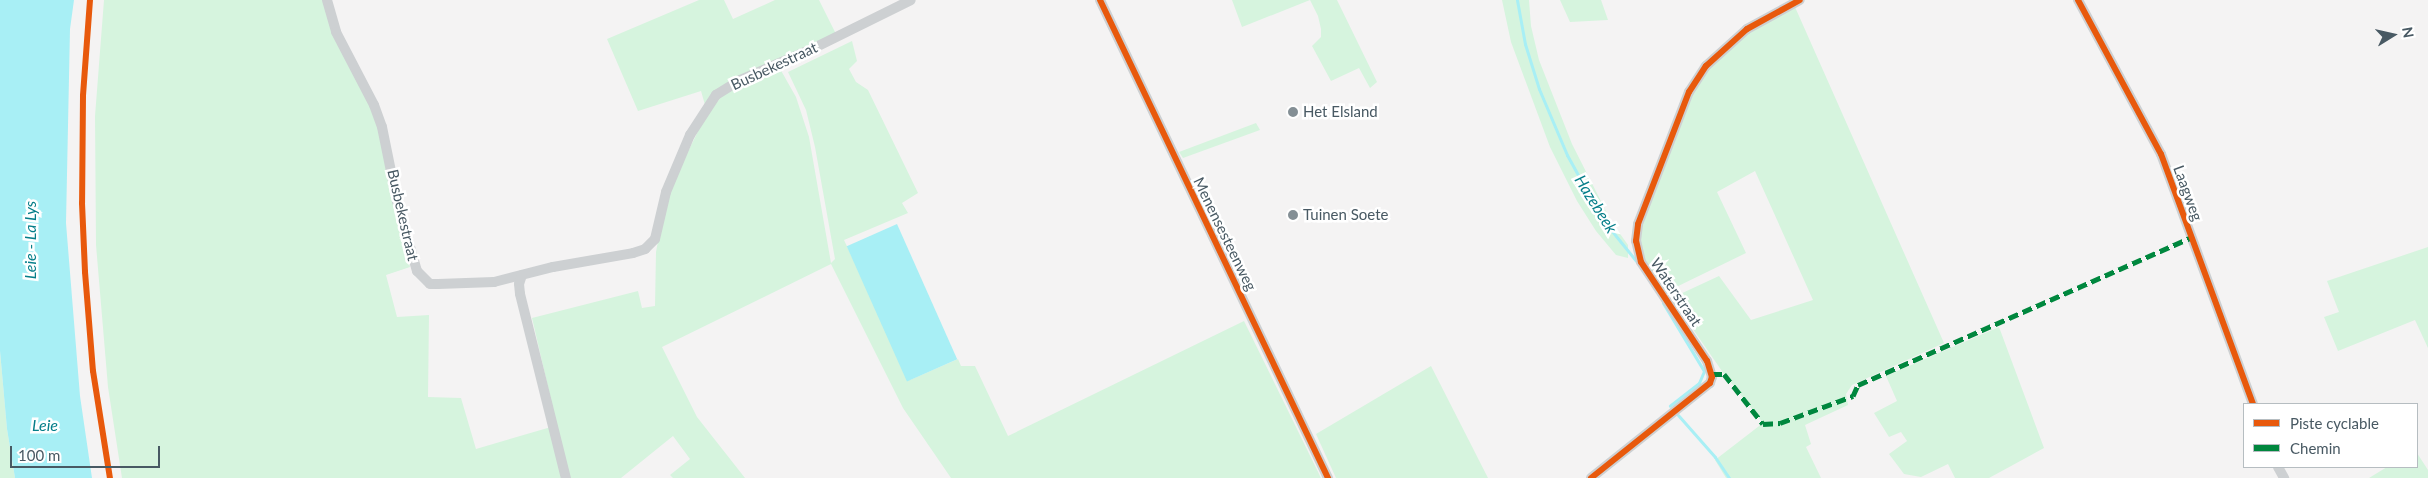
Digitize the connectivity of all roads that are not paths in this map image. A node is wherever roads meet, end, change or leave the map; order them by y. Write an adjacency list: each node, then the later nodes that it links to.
1 (327, 0): 6 (street, Busbekestraat)
2 (911, 0): 6 (street, Busbekestraat)
3 (1100, 0): 9 (street, Menensesteenweg)
4 (1800, 0): 10 (street, Waterstraat)
5 (2078, 0): 7 (street, Laagweg)
6 (522, 275): 8 (street)
7 (2252, 403)
8 (566, 478)
9 (1328, 478)
10 (1591, 478)

